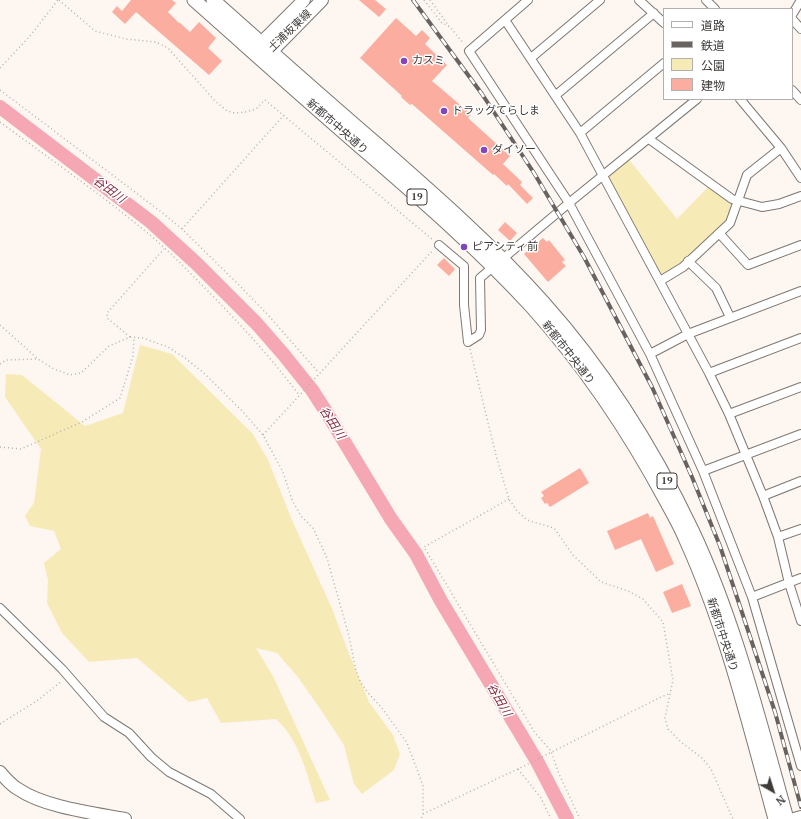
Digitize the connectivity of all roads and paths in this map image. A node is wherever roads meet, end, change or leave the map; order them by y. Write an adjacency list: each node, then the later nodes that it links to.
1 (59, 0): 27 (path); 34 (path)
2 (194, 0): 24 (main road, 新都市中央通り / 19)
3 (212, 0): 21 (main road, 新都市中央通り / 19)
4 (304, 0): 21 (main road, 土浦坂東線)
5 (322, 0): 23 (main road, 土浦坂東線)
6 (424, 0): 19 (path)
7 (430, 0): 19 (path)
8 (528, 0): 16 (street)
9 (600, 0): 25 (street)
10 (639, 0): 14 (street)
11 (706, 0): 13 (street)
12 (801, 0): 15 (street)
13 (715, 8)
14 (654, 13): 18 (street); 30 (street)
15 (793, 13)
16 (505, 20): 22 (street); 25 (street)
17 (793, 20): 20 (street)
18 (663, 22)
19 (450, 27): 22 (path)
20 (801, 29)
21 (261, 43): 23 (main road, 新都市中央通り / 19); 24 (main road, 土浦坂東線)
22 (468, 51): 43 (street)
23 (271, 52): 24 (main road, 土浦坂東線); 50 (main road, 新都市中央通り / 19)
24 (258, 56): 50 (main road, 新都市中央通り / 19)
25 (531, 58): 30 (street)
26 (663, 64): 36 (street)
27 (0, 68)
28 (0, 90): 44 (path)
29 (793, 91): 33 (street)
30 (556, 95): 36 (street)
31 (696, 100): 37 (street)
32 (741, 100): 38 (street)
33 (801, 100)
34 (284, 115): 44 (path); 47 (path)
35 (0, 122): 48 (path)
36 (580, 133): 39 (street)
37 (649, 139): 39 (street); 42 (street)
38 (781, 148): 40 (street); 42 (street)
39 (603, 176): 43 (street); 51 (street)
40 (801, 178)
41 (801, 196): 42 (street)
42 (738, 201): 45 (street)
43 (569, 203): 50 (street); 60 (street)
44 (182, 230): 64 (path)
45 (719, 233): 46 (street); 49 (street)
46 (801, 244)
47 (439, 245): 59 (street); 64 (path)
48 (164, 248): 56 (path); 66 (path)
49 (688, 261): 51 (street); 53 (street)
50 (498, 263): 59 (street); 98 (main road, 新都市中央通り / 19); 99 (main road, 新都市中央通り / 19)
51 (660, 281): 55 (street)
52 (801, 291): 53 (street)
53 (730, 318): 55 (street)
54 (0, 325): 61 (path)
55 (688, 334): 60 (street); 63 (street)
56 (130, 337): 57 (path); 61 (path)
57 (134, 337): 69 (path); 70 (path)
58 (801, 338): 63 (street)
59 (468, 342): 75 (path)
60 (650, 354): 72 (street)
61 (38, 359): 62 (path)
62 (0, 364)
63 (709, 373): 67 (street)
64 (318, 374): 66 (path)
65 (801, 386): 67 (street)
66 (300, 394): 69 (path)
67 (729, 414): 71 (street)
68 (801, 434): 71 (street)
69 (263, 435): 90 (path)
70 (0, 447)
71 (745, 454): 72 (street); 74 (street)
72 (703, 471): 80 (street)
73 (801, 481): 74 (street)
74 (762, 496): 77 (street)
75 (509, 499): 84 (path); 86 (path)
76 (801, 529): 77 (street)
77 (778, 537): 79 (street)
78 (801, 578): 79 (street)
79 (789, 583): 80 (street); 82 (street)
80 (752, 597): 87 (street)
81 (0, 608): 83 (street)
82 (801, 621)
83 (68, 676): 85 (path); 93 (street)
84 (671, 693): 86 (path); 97 (path)
85 (0, 724)
86 (552, 751): 88 (path); 96 (path)
87 (801, 766)
88 (518, 768): 90 (path); 95 (path)
89 (0, 772): 92 (main road)
90 (423, 814): 94 (path)
91 (801, 817): 100 (main road)
92 (125, 819)
93 (240, 819)
94 (421, 819)
95 (551, 819)
96 (580, 819)
97 (733, 819)
98 (775, 819)
99 (787, 819)
100 (794, 819)

